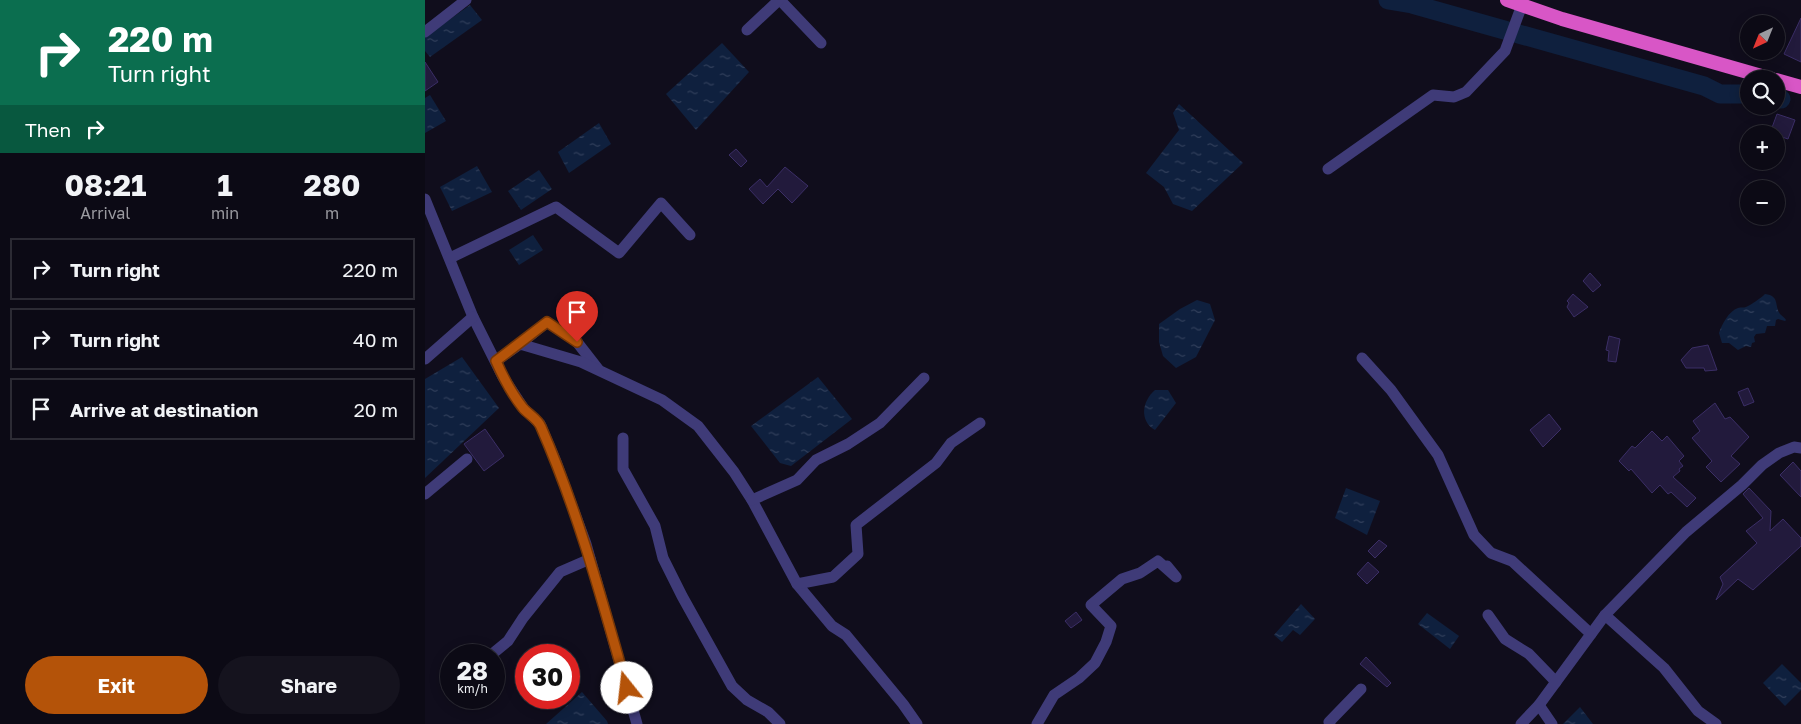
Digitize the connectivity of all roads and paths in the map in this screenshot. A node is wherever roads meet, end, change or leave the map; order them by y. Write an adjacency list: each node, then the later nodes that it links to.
1 (466, 0): 6 (street)
2 (779, 0): 5 (street); 7 (street)
3 (1507, 0): 4 (highway)
4 (1522, 6): 8 (highway); 11 (street)
5 (747, 30)
6 (425, 32)
7 (821, 43)
8 (1740, 70)
9 (1785, 83): 10 (highway)
10 (1801, 87)
11 (1328, 169)
12 (425, 199): 14 (street)
13 (690, 235): 14 (street)
14 (450, 258): 15 (street)
15 (473, 317): 18 (street); 19 (street)
16 (520, 344): 19 (street); 20 (street); 20 (street)
17 (1362, 358): 33 (street)
18 (425, 359)
19 (496, 361): 28 (street)
20 (599, 371): 27 (street)
21 (924, 378): 27 (street)
22 (980, 423): 30 (street)
23 (623, 438): 39 (street)
24 (1801, 448): 32 (street)
25 (467, 459): 26 (street)
26 (425, 494)
27 (752, 500): 30 (street)
28 (590, 559): 34 (street); 38 (street)
29 (1167, 566): 41 (street)
30 (797, 584): 40 (street)
31 (1488, 615): 35 (street)
32 (1605, 615): 33 (street); 45 (street)
33 (1591, 634): 35 (street)
34 (504, 644)
35 (1556, 682): 37 (street)
36 (1361, 689): 42 (street)
37 (1539, 705): 43 (street); 44 (street)
38 (637, 724)
39 (780, 724)
40 (917, 724)
41 (1037, 724)
42 (1330, 724)
43 (1521, 724)
44 (1552, 724)
45 (1716, 724)

